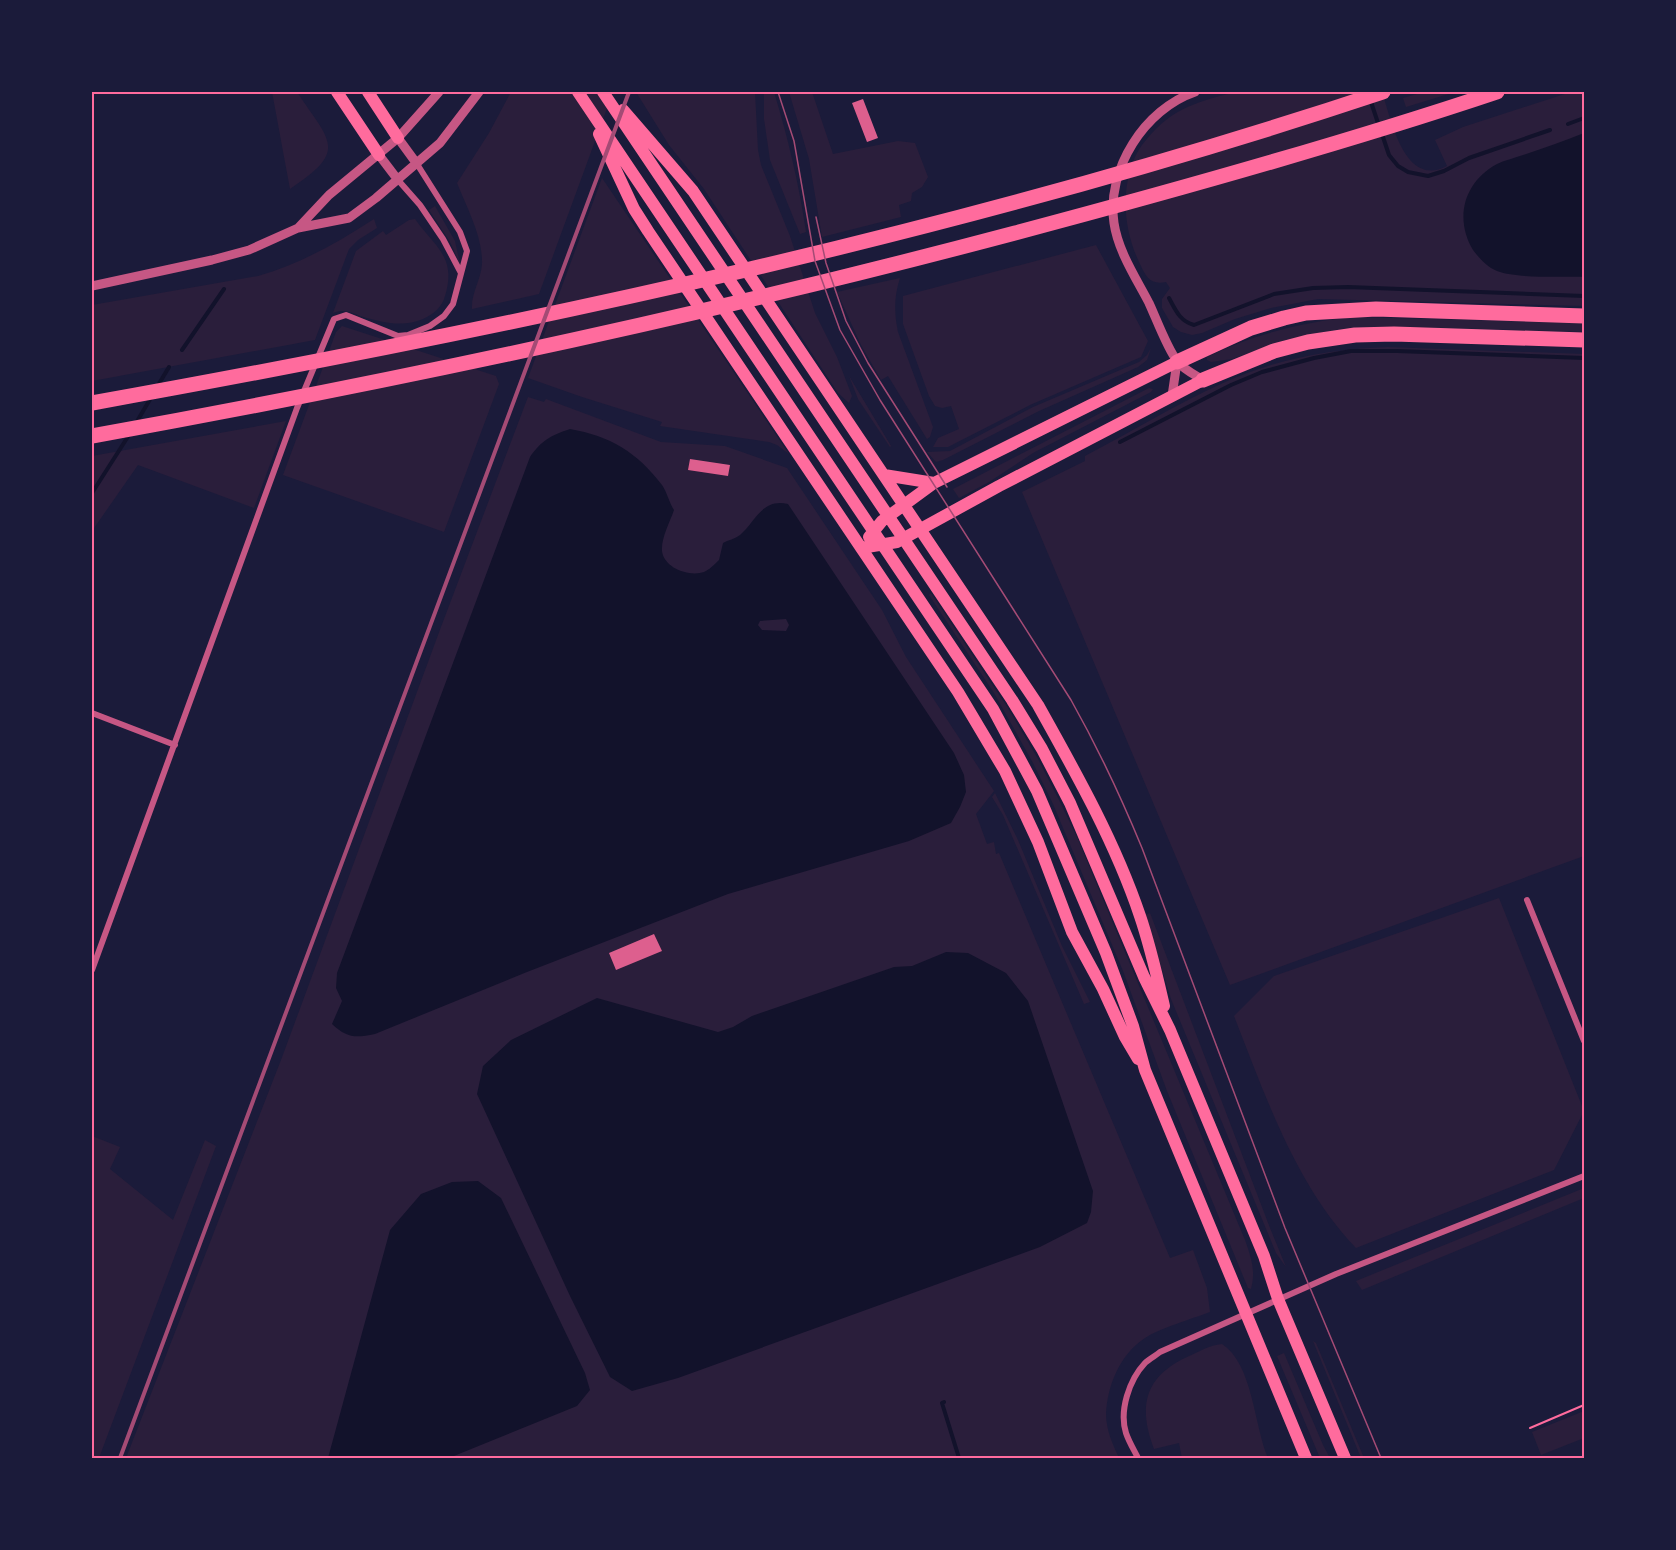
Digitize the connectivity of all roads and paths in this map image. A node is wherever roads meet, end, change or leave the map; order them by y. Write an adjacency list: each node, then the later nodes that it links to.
1 (337, 92): 13 (main road)
2 (368, 92): 12 (main road)
3 (439, 92): 12 (street)
4 (479, 92): 14 (street)
5 (578, 92): 11 (main road)
6 (1195, 92): 21 (street)
7 (1383, 92): 24 (highway)
8 (1497, 92): 25 (highway)
9 (607, 94): 10 (main road)
10 (630, 124): 26 (main road); 35 (main road)
11 (598, 126): 30 (main road); 37 (main road)
12 (398, 138): 13 (street); 14 (street)
13 (379, 155): 15 (street); 16 (street)
14 (417, 164): 15 (street); 17 (street)
15 (398, 180): 16 (street); 17 (street)
16 (298, 228): 18 (street)
17 (461, 273): 32 (street)
18 (92, 286)
19 (1584, 316): 21 (highway)
20 (1584, 340): 22 (highway)
21 (1177, 362): 22 (street); 23 (street); 27 (main road)
22 (1203, 380): 23 (main road)
23 (1172, 396): 29 (main road)
24 (92, 403)
25 (92, 436)
26 (884, 475): 27 (main road); 28 (main road)
27 (934, 483): 28 (main road)
28 (904, 504): 29 (main road); 30 (main road)
29 (921, 529): 30 (main road); 35 (main road)
30 (861, 548): 37 (main road)
31 (92, 713): 32 (street)
32 (175, 745): 34 (street)
33 (1527, 900): 36 (street)
34 (92, 970)
35 (1170, 1030): 39 (main road)
36 (1584, 1041)
37 (1145, 1070): 40 (main road)
38 (1584, 1176): 39 (street)
39 (1278, 1299): 40 (street); 45 (main road)
40 (1247, 1313): 43 (street); 44 (main road)
41 (1584, 1406): 42 (path)
42 (1530, 1428)
43 (1138, 1458)
44 (1306, 1458)
45 (1345, 1458)

